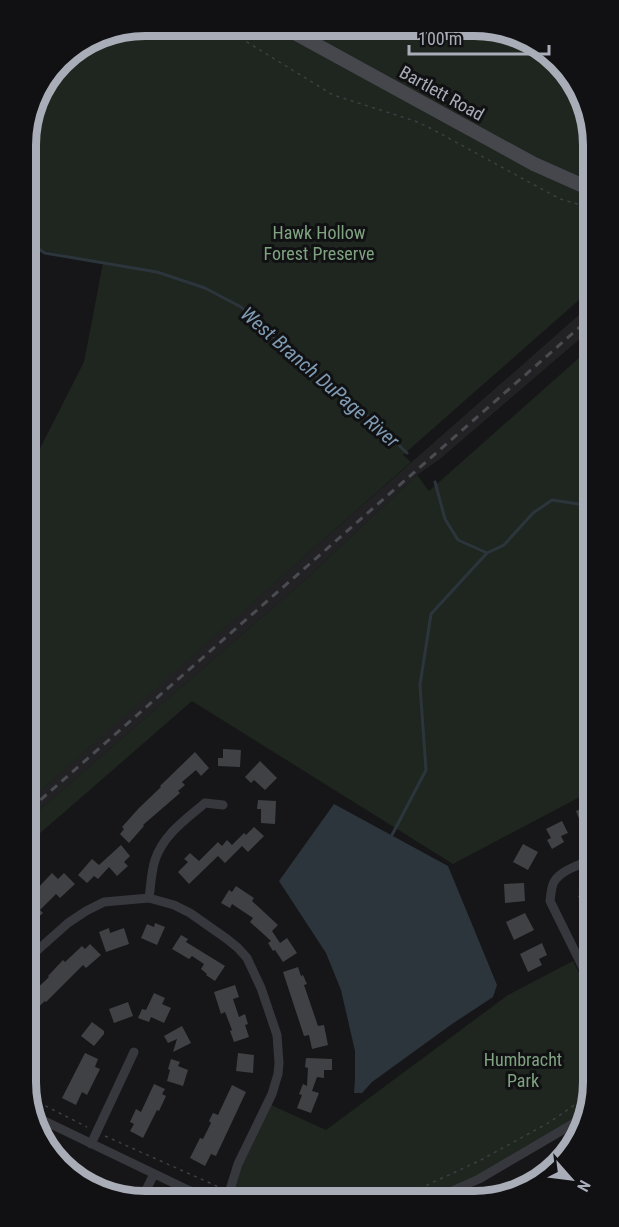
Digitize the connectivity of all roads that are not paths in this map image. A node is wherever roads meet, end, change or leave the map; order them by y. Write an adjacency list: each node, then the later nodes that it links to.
1 (300, 36): 2 (street, Bartlett Road)
2 (583, 186)
3 (223, 805): 5 (street)
4 (583, 864): 7 (street)
5 (149, 898): 6 (street); 15 (street)
6 (36, 952)
7 (583, 971)
8 (134, 1052): 11 (street)
9 (43, 1121): 11 (street)
10 (572, 1130): 16 (street)
11 (91, 1144): 12 (street)
12 (154, 1174): 13 (street); 14 (street)
13 (146, 1191)
14 (192, 1191)
15 (229, 1191)
16 (452, 1191)

